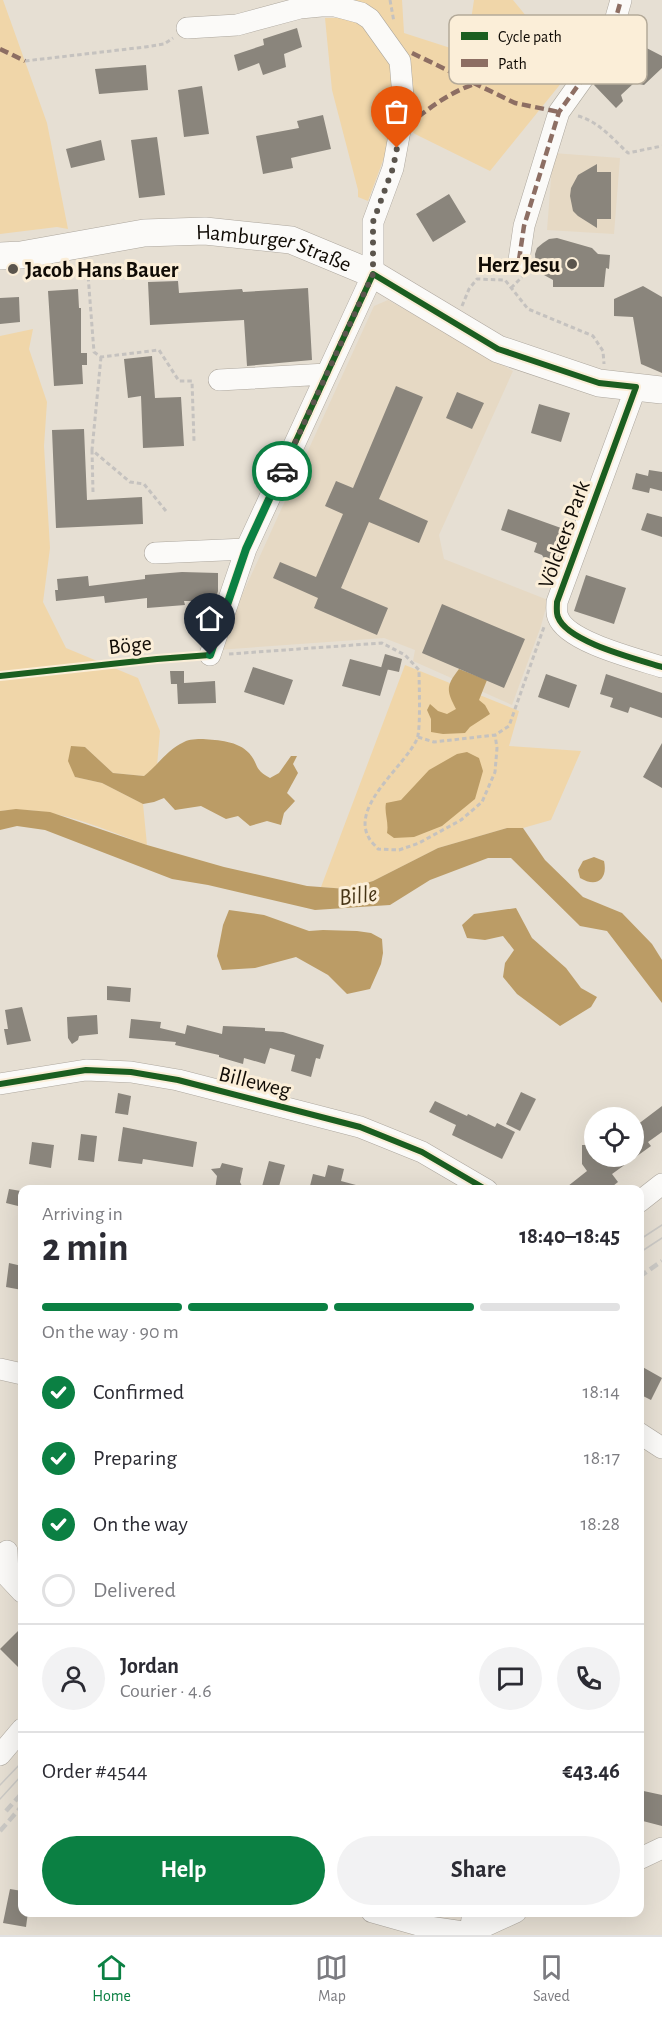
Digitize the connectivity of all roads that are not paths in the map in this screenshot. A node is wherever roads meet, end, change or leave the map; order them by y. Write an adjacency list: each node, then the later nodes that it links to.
1 (621, 0): 2 (street)
2 (617, 15)
3 (187, 28): 7 (street)
4 (579, 84): 6 (street)
5 (0, 256): 7 (main road, Hamburger Straße)
6 (520, 269)
7 (373, 274): 8 (street); 10 (main road, Hamburger Straße)
8 (327, 374): 9 (street); 11 (street)
9 (219, 380)
10 (649, 389): 14 (street, Völckers Park)
11 (246, 549): 12 (street); 13 (street)
12 (154, 553)
13 (210, 655)
14 (662, 667)
15 (0, 1084): 17 (street, Billeweg)
16 (662, 1184): 18 (street)
17 (478, 1185)
18 (644, 1198)
19 (0, 1369): 20 (street)
20 (18, 1373)
21 (644, 1436): 22 (street)
22 (662, 1448)
23 (7, 1551): 24 (street)
24 (18, 1588)
25 (18, 1735): 26 (street)
26 (0, 1755)
27 (662, 1848): 28 (street)
28 (644, 1856)
29 (390, 1917): 31 (street)
30 (501, 1917): 31 (street)
31 (471, 1927)

